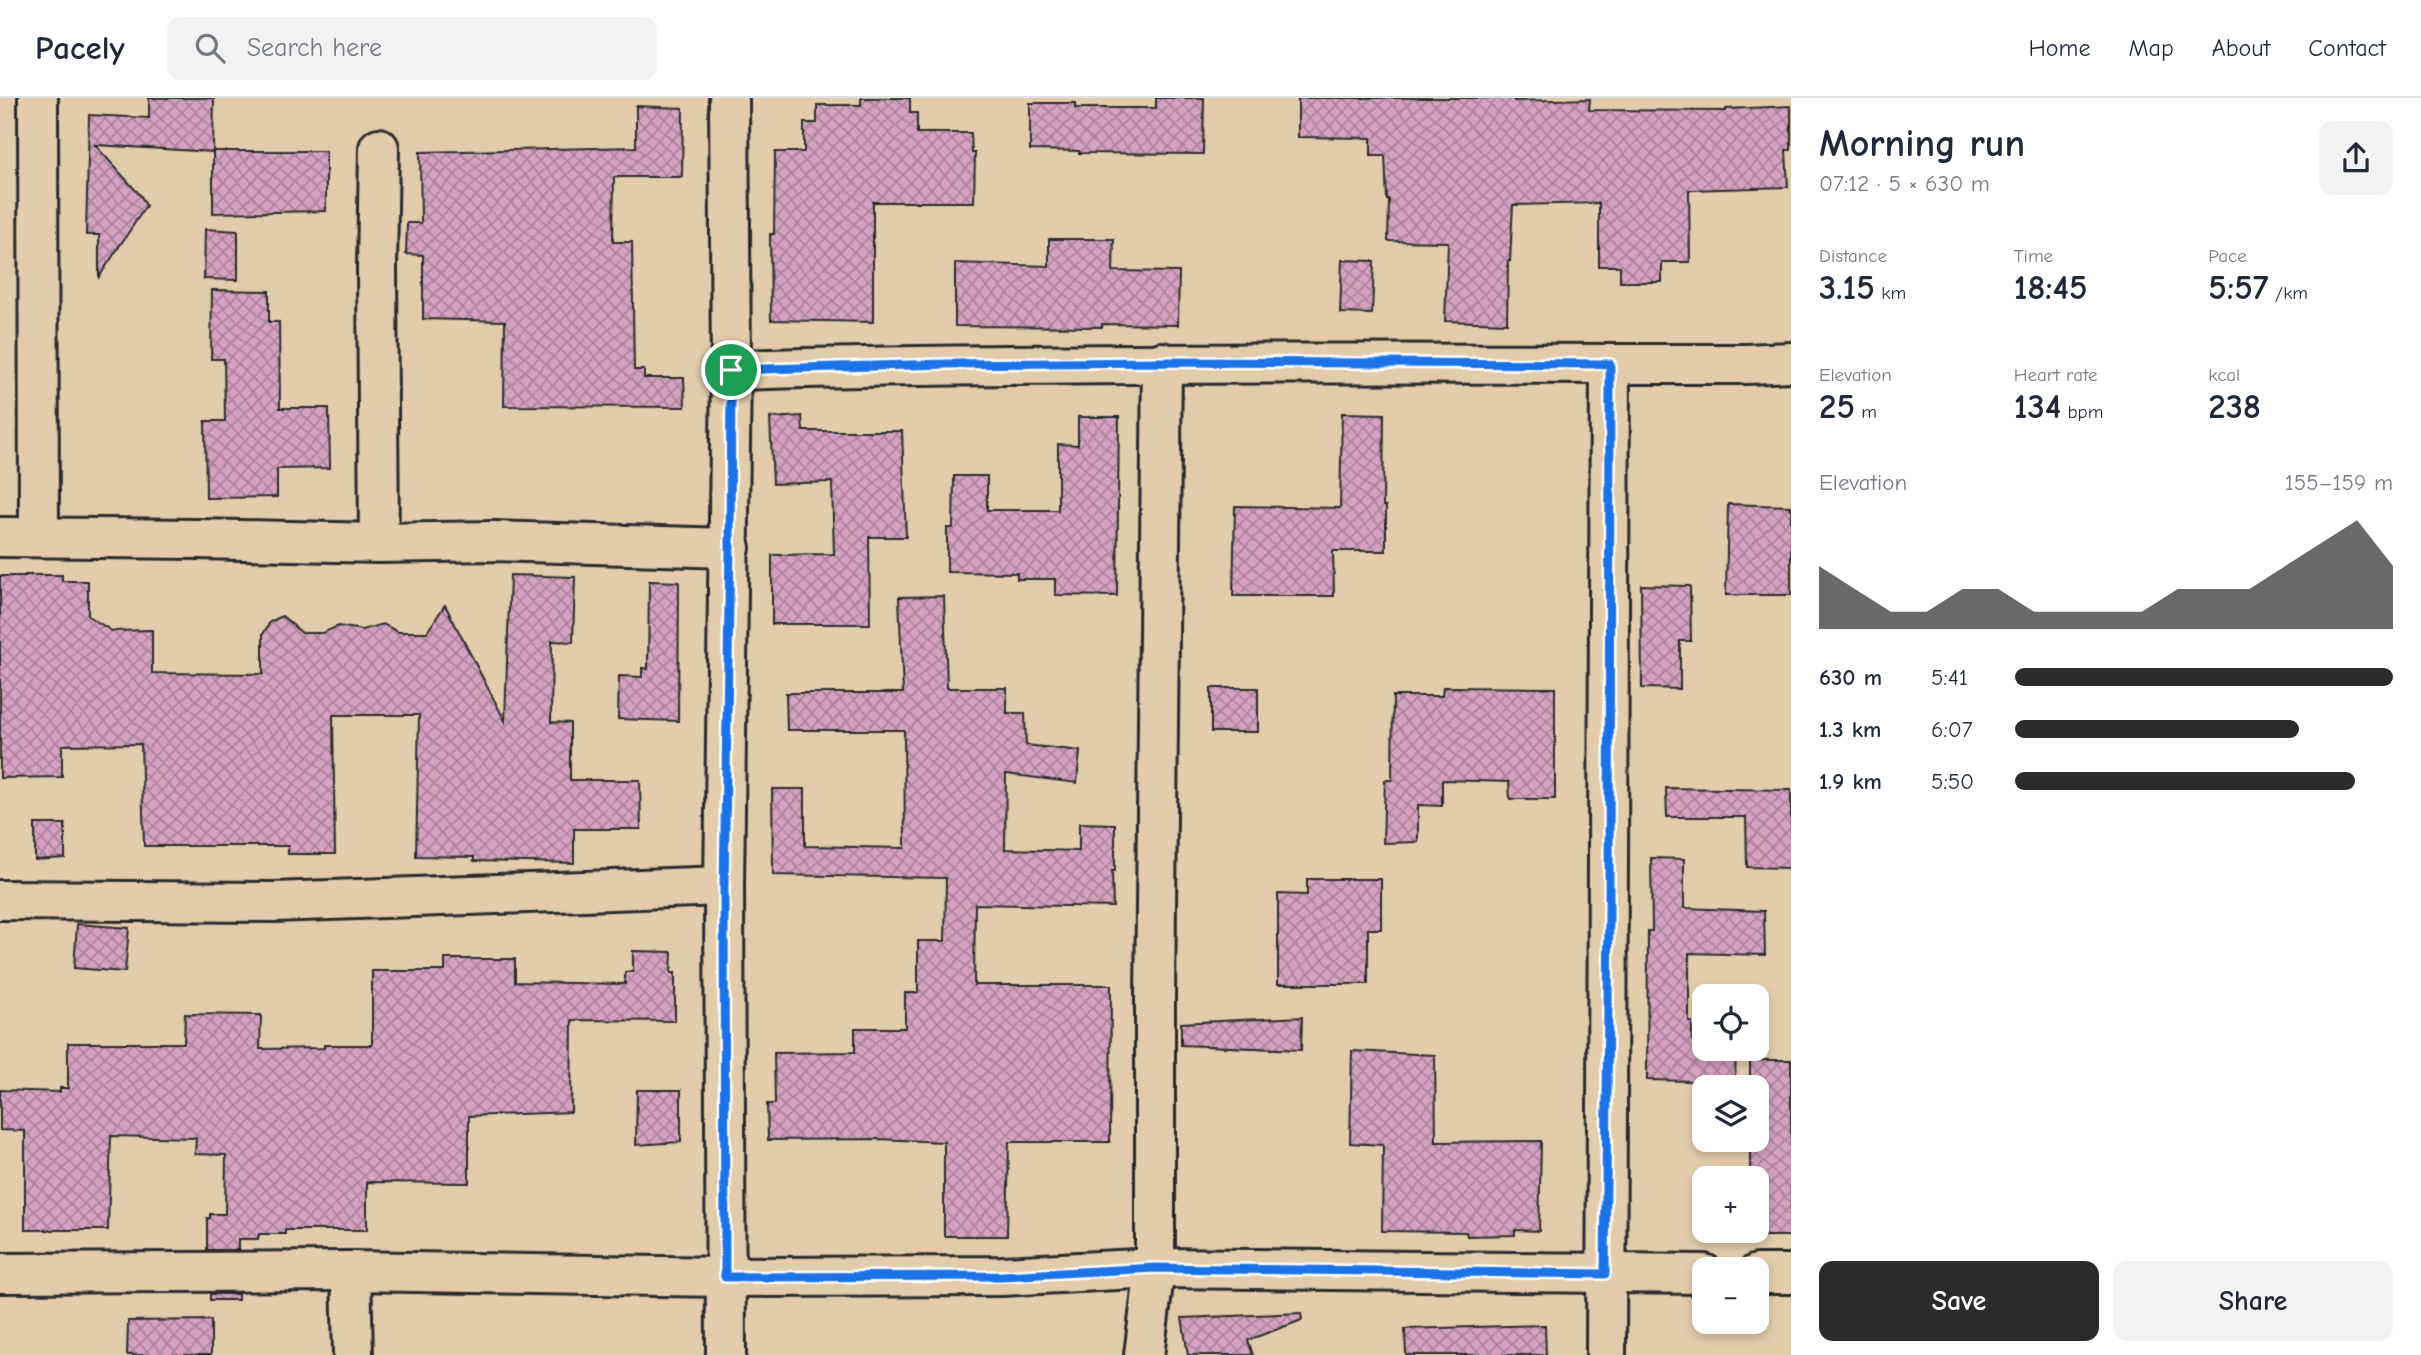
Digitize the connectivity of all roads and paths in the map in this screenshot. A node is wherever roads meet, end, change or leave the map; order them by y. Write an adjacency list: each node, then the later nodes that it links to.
1 (38, 98): 9 (street)
2 (729, 98): 7 (street)
3 (379, 148): 10 (street)
4 (1162, 362): 6 (street); 7 (street); 14 (street)
5 (1791, 362): 6 (street)
6 (1610, 364): 17 (street)
7 (731, 370): 11 (street)
8 (0, 537): 9 (street)
9 (39, 537): 10 (street)
10 (379, 543): 11 (street)
11 (730, 548): 12 (street)
12 (724, 886): 13 (street); 21 (street)
13 (0, 901)
14 (1155, 1268): 17 (street); 21 (street); 24 (street)
15 (351, 1271): 16 (street); 21 (street); 22 (street)
16 (0, 1273)
17 (1605, 1274): 18 (street); 25 (street)
18 (1692, 1274)
19 (1769, 1274): 20 (street)
20 (1791, 1274)
21 (725, 1277): 23 (street)
22 (353, 1355)
23 (726, 1355)
24 (1144, 1355)
25 (1606, 1355)

